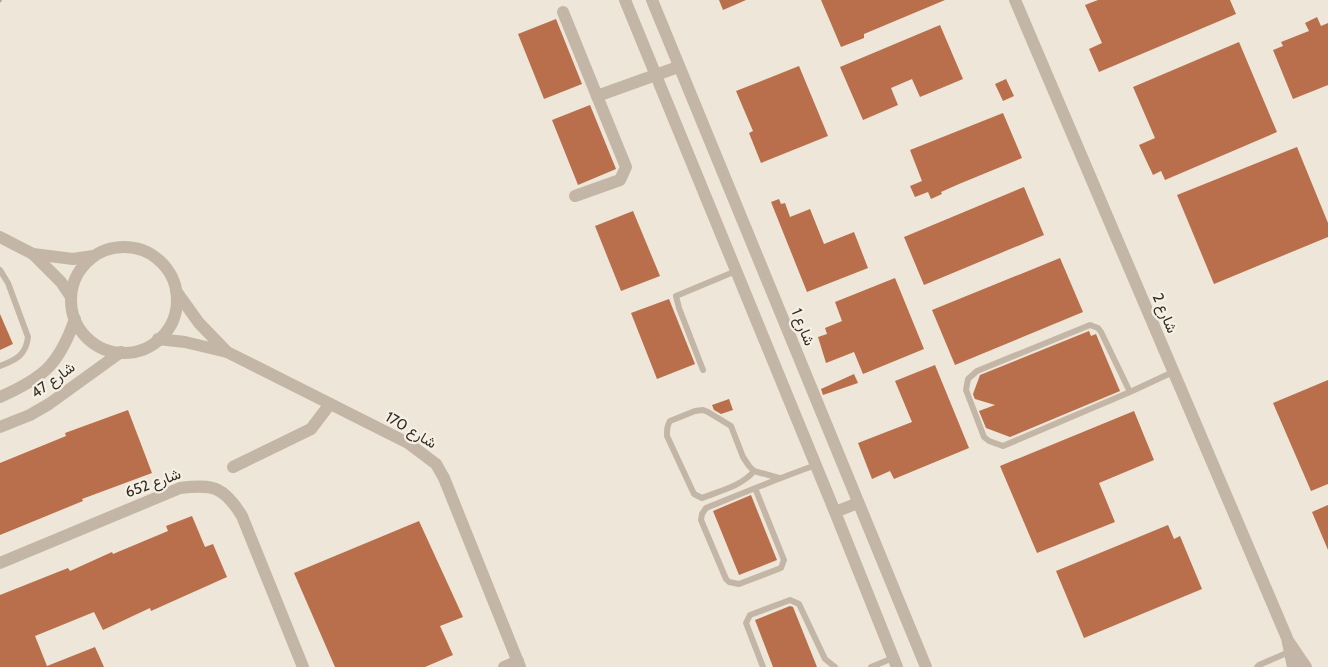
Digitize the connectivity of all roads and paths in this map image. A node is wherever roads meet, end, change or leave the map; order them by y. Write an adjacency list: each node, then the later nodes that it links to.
1 (625, 0): 6 (street)
2 (652, 0): 5 (street, شارع 1)
3 (1015, 0): 22 (street, شارع 2)
4 (563, 12): 7 (street)
5 (678, 67): 6 (street); 32 (street, شارع 1)
6 (656, 75): 7 (street); 13 (street)
7 (596, 96): 8 (street)
8 (575, 196)
9 (0, 237): 10 (street)
10 (33, 254): 11 (street); 15 (street)
11 (93, 256): 14 (street); 15 (street)
12 (0, 270): 20 (lane)
13 (736, 270): 21 (lane); 27 (street)
14 (176, 291): 17 (street); 19 (street, شارع 170)
15 (70, 297): 16 (street)
16 (75, 319): 18 (street); 24 (street, شارع 47)
17 (158, 339): 18 (street); 19 (street, شارع 170)
18 (121, 352): 26 (street, شارع 47)
19 (227, 352): 25 (street, شارع 170)
20 (0, 366)
21 (703, 370)
22 (1172, 372): 23 (lane); 35 (street, شارع 2)
23 (1130, 392): 23 (lane)
24 (0, 398)
25 (330, 404): 28 (street); 38 (street, شارع 170)
26 (0, 428)
27 (816, 465): 30 (lane); 33 (street)
28 (233, 467)
29 (754, 470): 29 (lane); 30 (lane)
30 (779, 478): 31 (lane)
31 (755, 488): 31 (lane)
32 (858, 503): 33 (street); 44 (street, شارع 1)
33 (835, 512): 37 (street)
34 (0, 563): 39 (street, شارع 652)
35 (1287, 638): 36 (street); 47 (street)
36 (1289, 652): 45 (lane); 46 (street)
37 (895, 662): 43 (lane)
38 (519, 664): 40 (street)
39 (303, 667)
40 (504, 667)
41 (763, 667): 42 (lane)
42 (835, 667)
43 (871, 667)
44 (926, 667)
45 (1257, 667)
46 (1293, 667)
47 (1306, 667)

